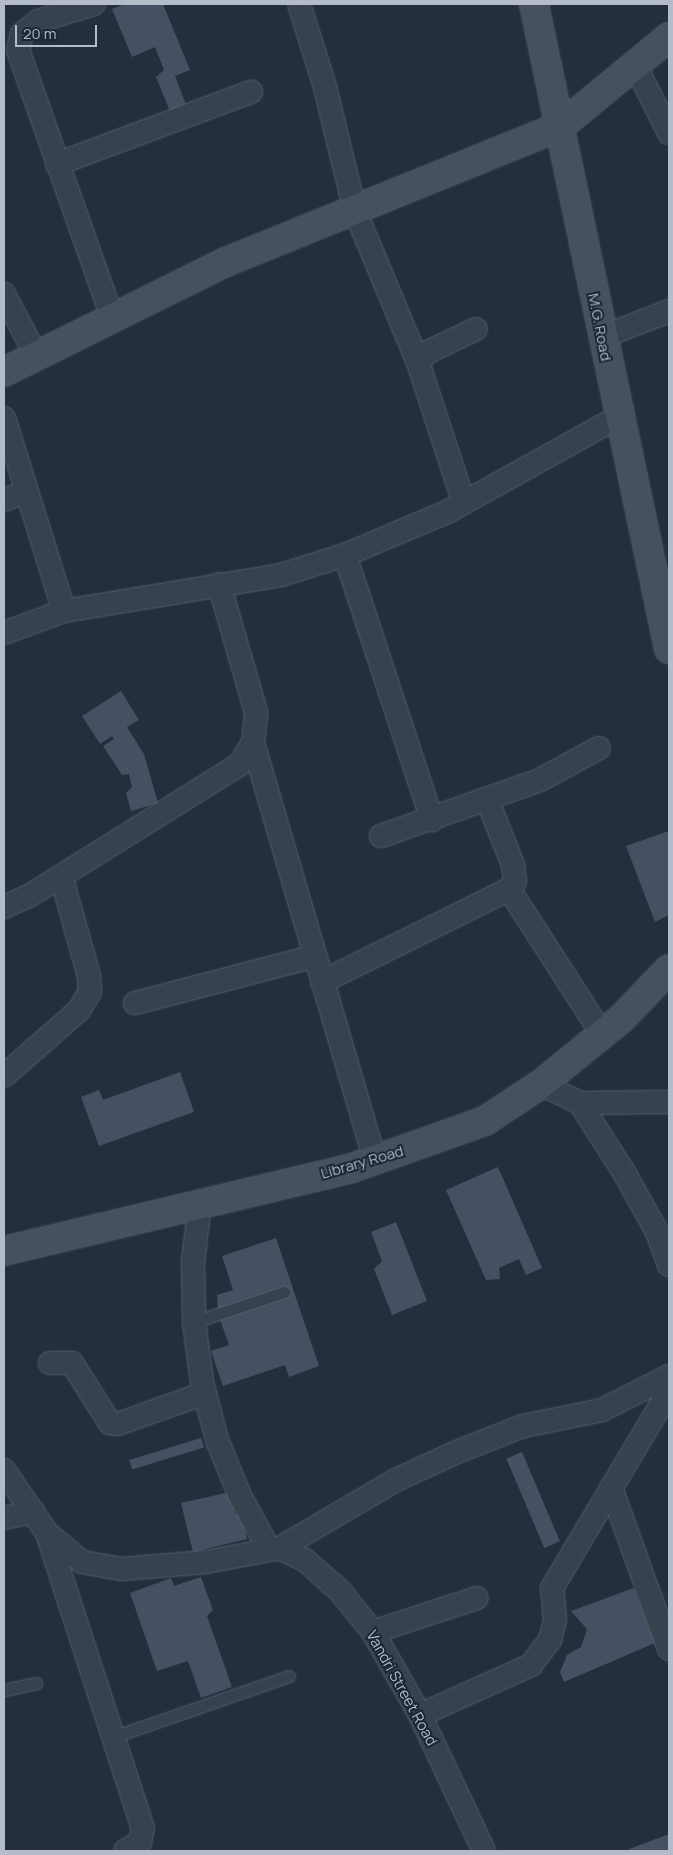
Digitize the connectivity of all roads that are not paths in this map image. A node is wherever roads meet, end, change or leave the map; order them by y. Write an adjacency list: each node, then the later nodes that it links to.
1 (94, 4): 9 (street)
2 (299, 4): 10 (street)
3 (534, 4): 7 (street, M.G. Road)
4 (669, 37): 5 (street)
5 (635, 64): 7 (street); 8 (street)
6 (251, 92): 9 (street)
7 (561, 126): 10 (street); 15 (street, M.G. Road)
8 (669, 133)
9 (57, 164): 13 (street)
10 (355, 211): 13 (street); 17 (street)
11 (4, 294): 16 (street)
12 (669, 311): 15 (street)
13 (112, 317): 16 (street)
14 (476, 329): 17 (street)
15 (602, 338): 19 (street, M.G. Road)
16 (36, 357): 18 (street)
17 (418, 362): 23 (street)
18 (4, 372)
19 (618, 417): 23 (street); 28 (street, M.G. Road)
20 (4, 418): 21 (street)
21 (26, 492): 22 (street); 26 (street)
22 (4, 500)
23 (464, 503): 24 (street)
24 (345, 555): 25 (street); 32 (street)
25 (219, 584): 26 (street); 29 (street)
26 (64, 612): 27 (street)
27 (4, 633)
28 (668, 639)
29 (252, 743): 34 (street); 37 (street)
30 (599, 748): 31 (street)
31 (487, 799): 32 (street); 35 (street)
32 (432, 820): 33 (street)
33 (381, 836)
34 (61, 876): 36 (street); 42 (street)
35 (509, 889): 39 (street); 41 (street)
36 (4, 907)
37 (315, 956): 39 (street); 40 (street)
38 (669, 969): 41 (street, Library Road)
39 (322, 982): 46 (street)
40 (135, 1003)
41 (602, 1034): 43 (street, Library Road)
42 (4, 1076)
43 (541, 1084): 45 (street); 46 (street, Library Road)
44 (669, 1102): 45 (street)
45 (580, 1103): 49 (street)
46 (375, 1160): 47 (street, Library Road)
47 (200, 1202): 48 (street, Library Road); 51 (street)
48 (4, 1251)
49 (669, 1265)
50 (284, 1292): 51 (lane)
51 (194, 1322): 55 (street)
52 (50, 1363): 55 (street)
53 (669, 1376): 61 (street)
54 (669, 1390): 57 (street)
55 (205, 1393): 61 (street)
56 (4, 1470): 58 (street)
57 (611, 1488): 63 (street); 69 (street)
58 (33, 1512): 59 (street); 60 (street)
59 (4, 1518)
60 (47, 1533): 61 (street); 70 (street)
61 (275, 1548): 64 (street, Vandri Street Road)
62 (477, 1598): 64 (street)
63 (664, 1619): 65 (street)
64 (373, 1632): 69 (street, Vandri Street Road)
65 (669, 1649)
66 (289, 1676): 70 (lane)
67 (36, 1683): 68 (lane)
68 (4, 1690)
69 (420, 1715): 72 (street, Vandri Street Road)
70 (113, 1737): 71 (street)
71 (124, 1851)
72 (484, 1851)

